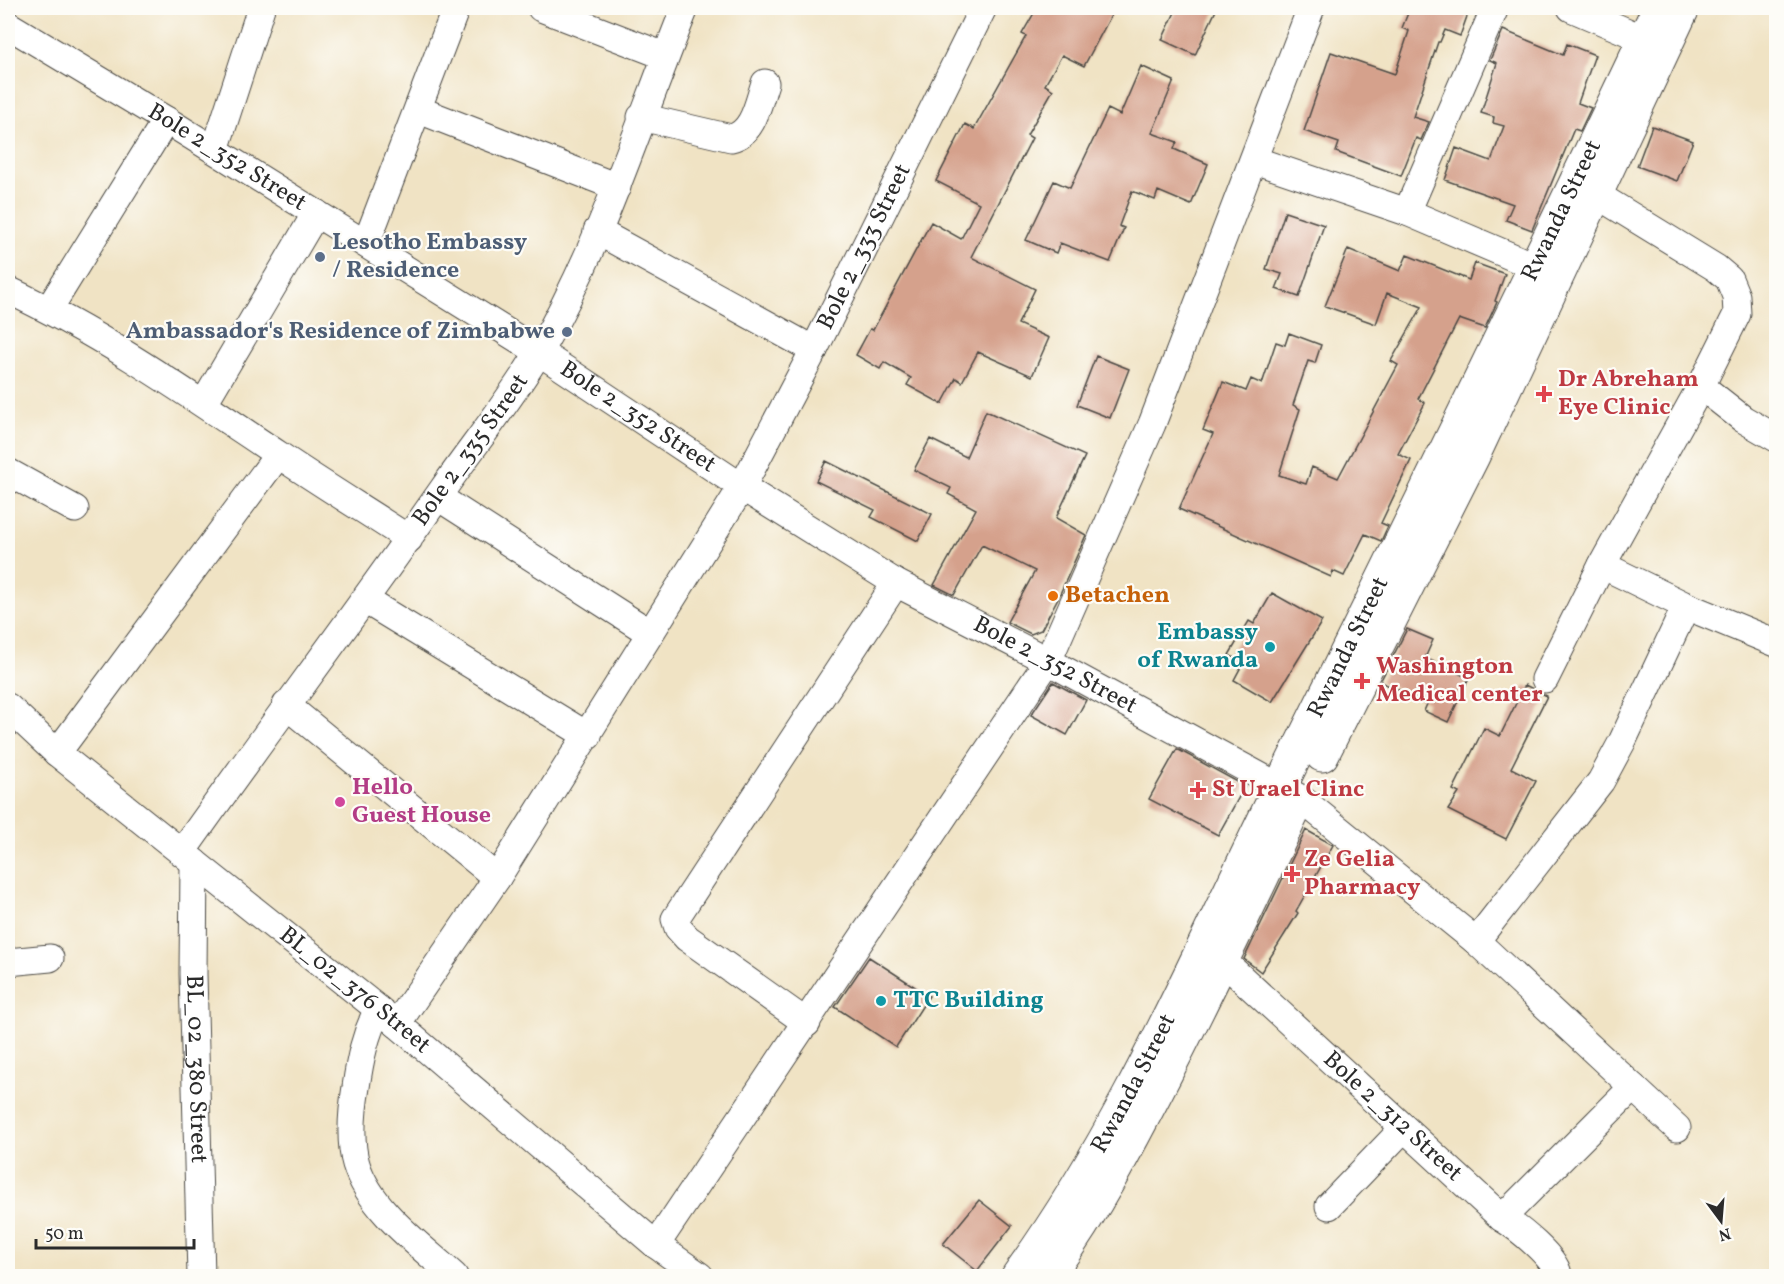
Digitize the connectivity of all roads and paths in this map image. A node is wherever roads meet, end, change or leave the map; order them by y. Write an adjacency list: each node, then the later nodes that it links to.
1 (261, 8): 18 (street)
2 (456, 8): 15 (street)
3 (541, 8): 13 (street)
4 (685, 8): 13 (street, Bole 2_335 Street)
5 (983, 8): 29 (street, Bole 2_333 Street)
6 (1311, 8): 19 (street)
7 (1495, 8): 22 (street)
8 (1571, 8): 12 (street)
9 (1659, 8): 12 (main road, Rwanda Street)
10 (1683, 8): 21 (main road, Rwanda Street)
11 (8, 25): 17 (street, Bole 2_352 Street)
12 (1644, 39): 21 (main road, Rwanda Street)
13 (665, 56): 16 (street, Bole 2_335 Street)
14 (765, 82): 16 (street)
15 (418, 110): 20 (street); 25 (street)
16 (641, 117): 20 (street, Bole 2_335 Street)
17 (166, 120): 18 (street, Bole 2_352 Street); 28 (street)
18 (215, 150): 23 (street, Bole 2_352 Street)
19 (1254, 160): 22 (street); 46 (street)
20 (617, 186): 24 (street, Bole 2_335 Street)
21 (1586, 190): 26 (main road, Rwanda Street); 31 (street); 52 (main road, Rwanda Street)
22 (1407, 212): 26 (street)
23 (316, 213): 25 (street, Bole 2_352 Street); 32 (street)
24 (597, 231): 29 (street); 30 (street, Bole 2_335 Street)
25 (366, 244): 30 (street, Bole 2_352 Street)
26 (1536, 267): 52 (main road, Rwanda Street)
27 (8, 290): 28 (street)
28 (49, 309): 32 (street)
29 (814, 350): 36 (street, Bole 2_333 Street)
30 (539, 352): 36 (street, Bole 2_352 Street); 37 (street, Bole 2_335 Street)
31 (1701, 386): 33 (street); 40 (street)
32 (204, 403): 34 (street)
33 (1776, 438)
34 (278, 455): 39 (street); 51 (street)
35 (8, 472): 38 (street)
36 (742, 487): 41 (street, Bole 2_352 Street); 44 (street, Bole 2_333 Street)
37 (438, 496): 39 (street, Bole 2_335 Street); 44 (street)
38 (75, 509)
39 (409, 539): 42 (street, Bole 2_335 Street)
40 (1602, 565): 43 (street); 47 (street)
41 (896, 583): 46 (street, Bole 2_352 Street); 60 (street)
42 (365, 600): 48 (street, Bole 2_335 Street); 50 (street)
43 (1686, 606): 45 (street); 55 (street)
44 (650, 633): 50 (street, Bole 2_333 Street)
45 (1776, 643)
46 (1048, 661): 52 (street, Bole 2_352 Street); 60 (street)
47 (1545, 679)
48 (286, 705): 53 (street, Bole 2_335 Street); 54 (street)
49 (8, 707): 51 (street, BL_02_376 Street)
50 (588, 736): 54 (street, Bole 2_333 Street)
51 (57, 753): 53 (street, BL_02_376 Street)
52 (1290, 793): 55 (street, Bole 2_352 Street); 57 (main road, Rwanda Street); 71 (main road, Rwanda Street)
53 (188, 857): 59 (street, BL_02_376 Street); 68 (street, BL_02_380 Street)
54 (498, 878): 59 (street, Bole 2_333 Street)
55 (1476, 941): 61 (street, Bole 2_352 Street)
56 (50, 958): 58 (street)
57 (1223, 961): 63 (street, Bole 2_312 Street); 71 (main road, Rwanda Street)
58 (8, 962)
59 (388, 1017): 66 (street, BL_02_376 Street); 69 (street, Bole 2_333 Street)
60 (807, 1023): 66 (street)
61 (1633, 1087): 62 (street, Bole 2_352 Street); 65 (street)
62 (1677, 1128)
63 (1403, 1130): 64 (street); 65 (street, Bole 2_312 Street)
64 (1329, 1206)
65 (1502, 1218): 67 (street, Bole 2_312 Street)
66 (656, 1245): 70 (street, BL_02_376 Street)
67 (1558, 1275)
68 (201, 1276)
69 (454, 1276)
70 (700, 1276)
71 (1042, 1276)

